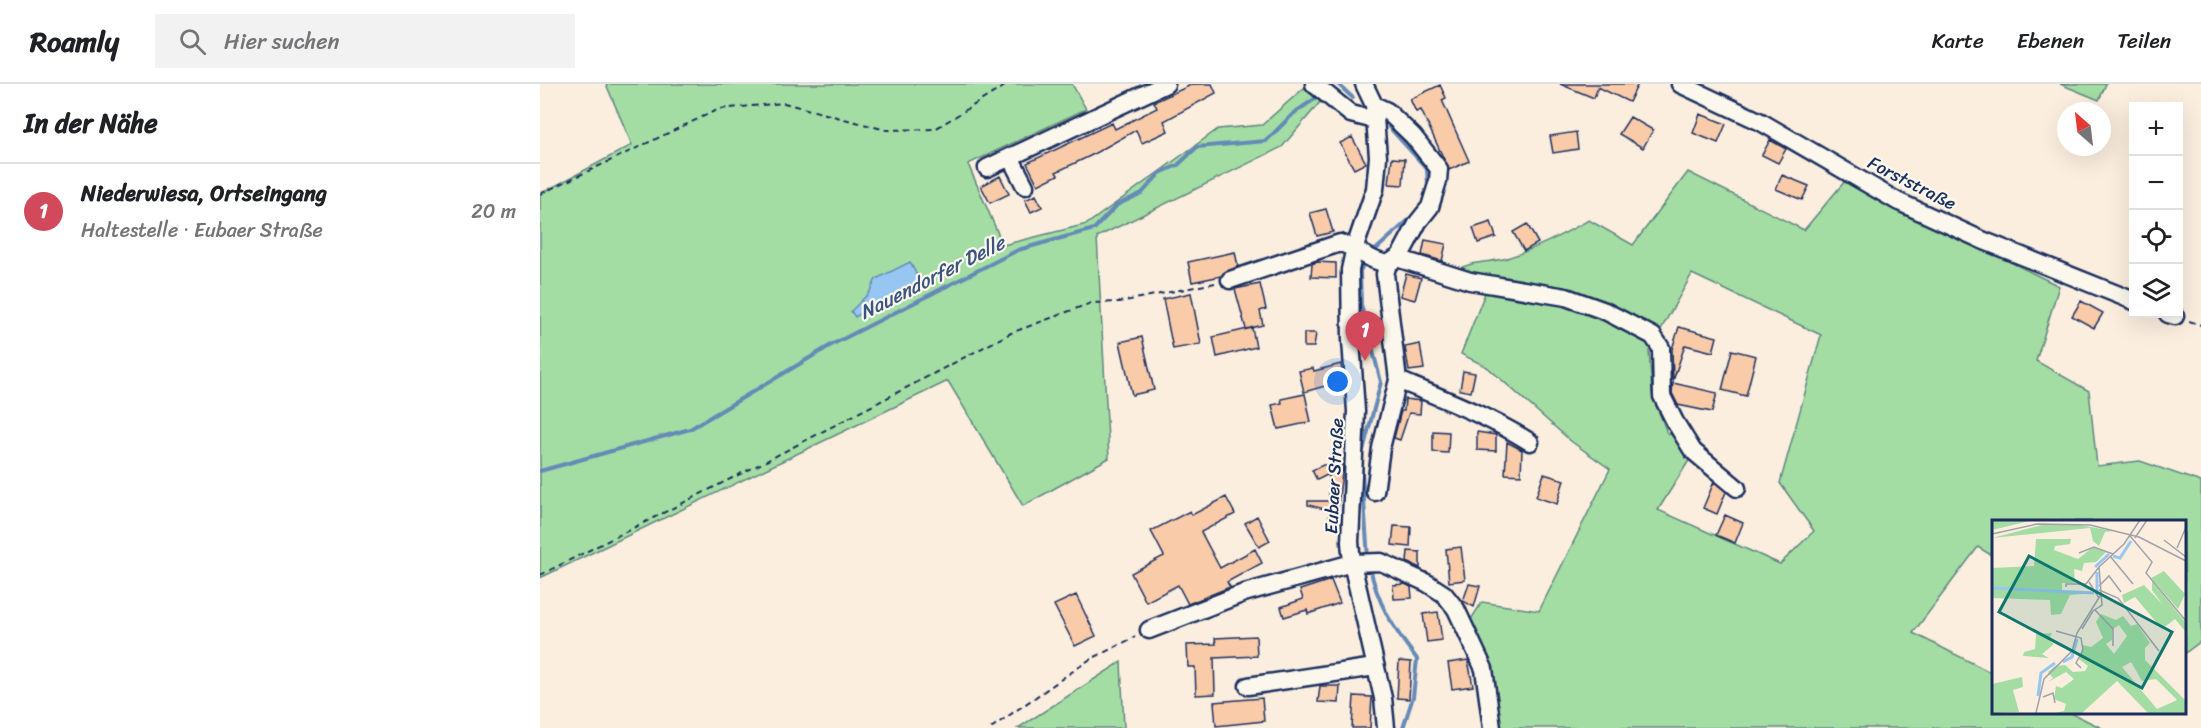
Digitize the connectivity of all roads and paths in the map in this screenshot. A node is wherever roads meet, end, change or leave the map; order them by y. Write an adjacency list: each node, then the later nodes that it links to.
1 (1008, 84): 10 (path)
2 (1166, 84): 7 (street)
3 (1314, 84): 6 (street)
4 (1365, 84): 6 (street, Eubaer Straße)
5 (1680, 84): 14 (street, Forststraße)
6 (1375, 112): 11 (street, Eubaer Straße); 12 (street)
7 (1010, 158): 8 (street); 9 (street)
8 (987, 168)
9 (1024, 186)
10 (540, 194)
11 (1363, 253): 12 (street); 13 (street); 19 (street, Eubaer Straße)
12 (1393, 261): 15 (street); 17 (street)
13 (1230, 280): 20 (path)
14 (2129, 298)
15 (1398, 380): 16 (street); 18 (street)
16 (1530, 442)
17 (1737, 488)
18 (1375, 492)
19 (1363, 562): 21 (street); 22 (street, Eubaer Straße); 26 (street)
20 (540, 575)
21 (1149, 630): 24 (path)
22 (1375, 667): 23 (street); 25 (street, Eubaer Straße)
23 (1248, 686)
24 (991, 728)
25 (1386, 728)
26 (1492, 728)

